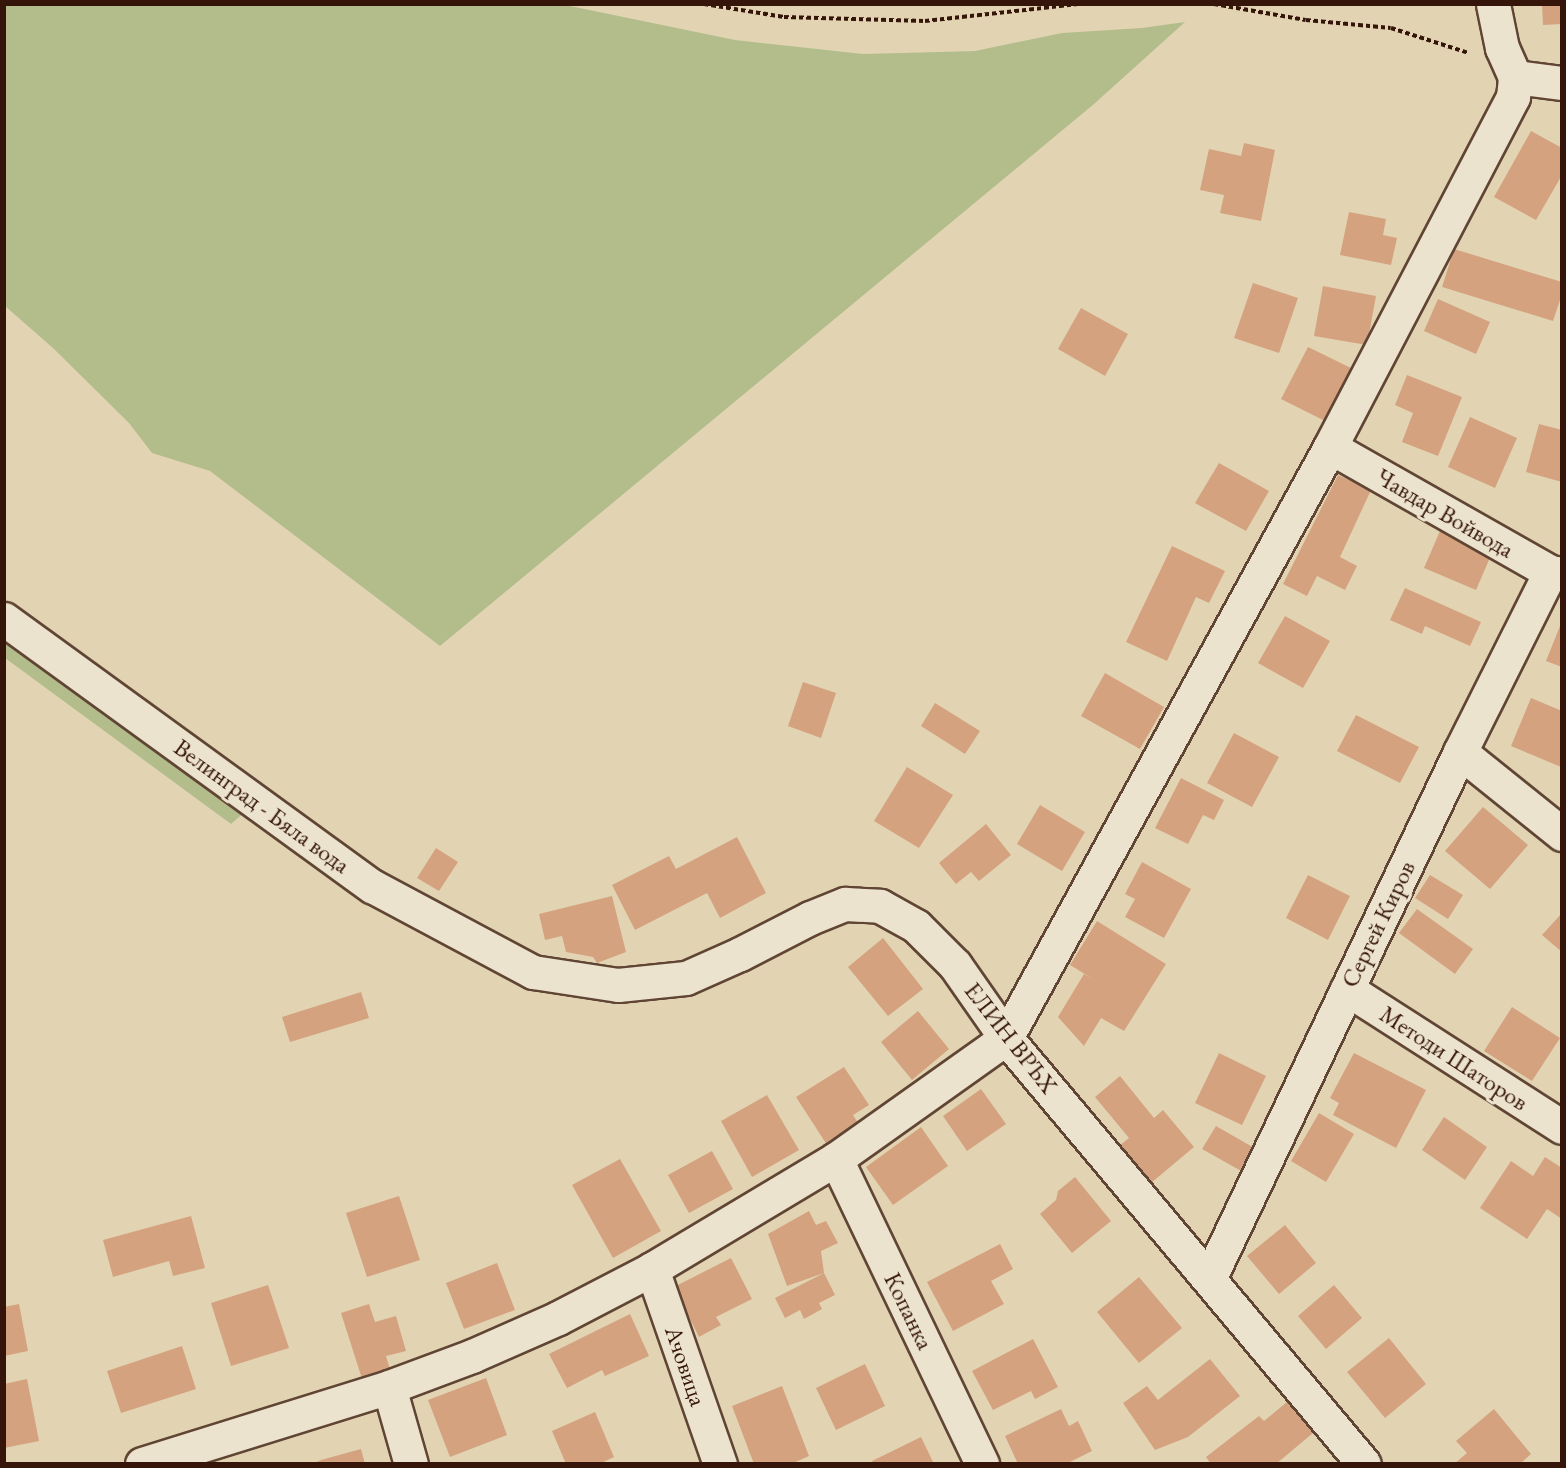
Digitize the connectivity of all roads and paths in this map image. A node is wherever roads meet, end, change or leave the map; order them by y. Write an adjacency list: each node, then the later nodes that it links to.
1 (704, 4): 2 (path)
2 (1080, 4)
3 (1214, 4): 5 (path)
4 (1493, 4): 5 (street)
5 (1515, 77): 6 (street); 7 (street)
6 (1562, 83)
7 (1330, 447): 8 (street, Чавдар Войвода); 14 (street)
8 (1556, 573): 10 (street, Сергей Киров)
9 (4, 619): 12 (street, Велинград - Бяла вода)
10 (1460, 752): 11 (street); 13 (street, Сергей Киров)
11 (1562, 834)
12 (533, 972): 14 (street, ЕЛИН ВРЪХ)
13 (1347, 989): 15 (street, Методи Шаторов); 18 (street, Сергей Киров)
14 (1006, 1038): 16 (street); 18 (street, ЕЛИН ВРЪХ)
15 (1562, 1127)
16 (836, 1159): 17 (street); 23 (street, Копанка)
17 (652, 1269): 19 (street); 22 (street, Ачовица)
18 (1210, 1277): 24 (street, ЕЛИН ВРЪХ)
19 (388, 1387): 20 (street); 21 (street)
20 (142, 1464)
21 (411, 1464)
22 (720, 1464)
23 (982, 1464)
24 (1364, 1464)

